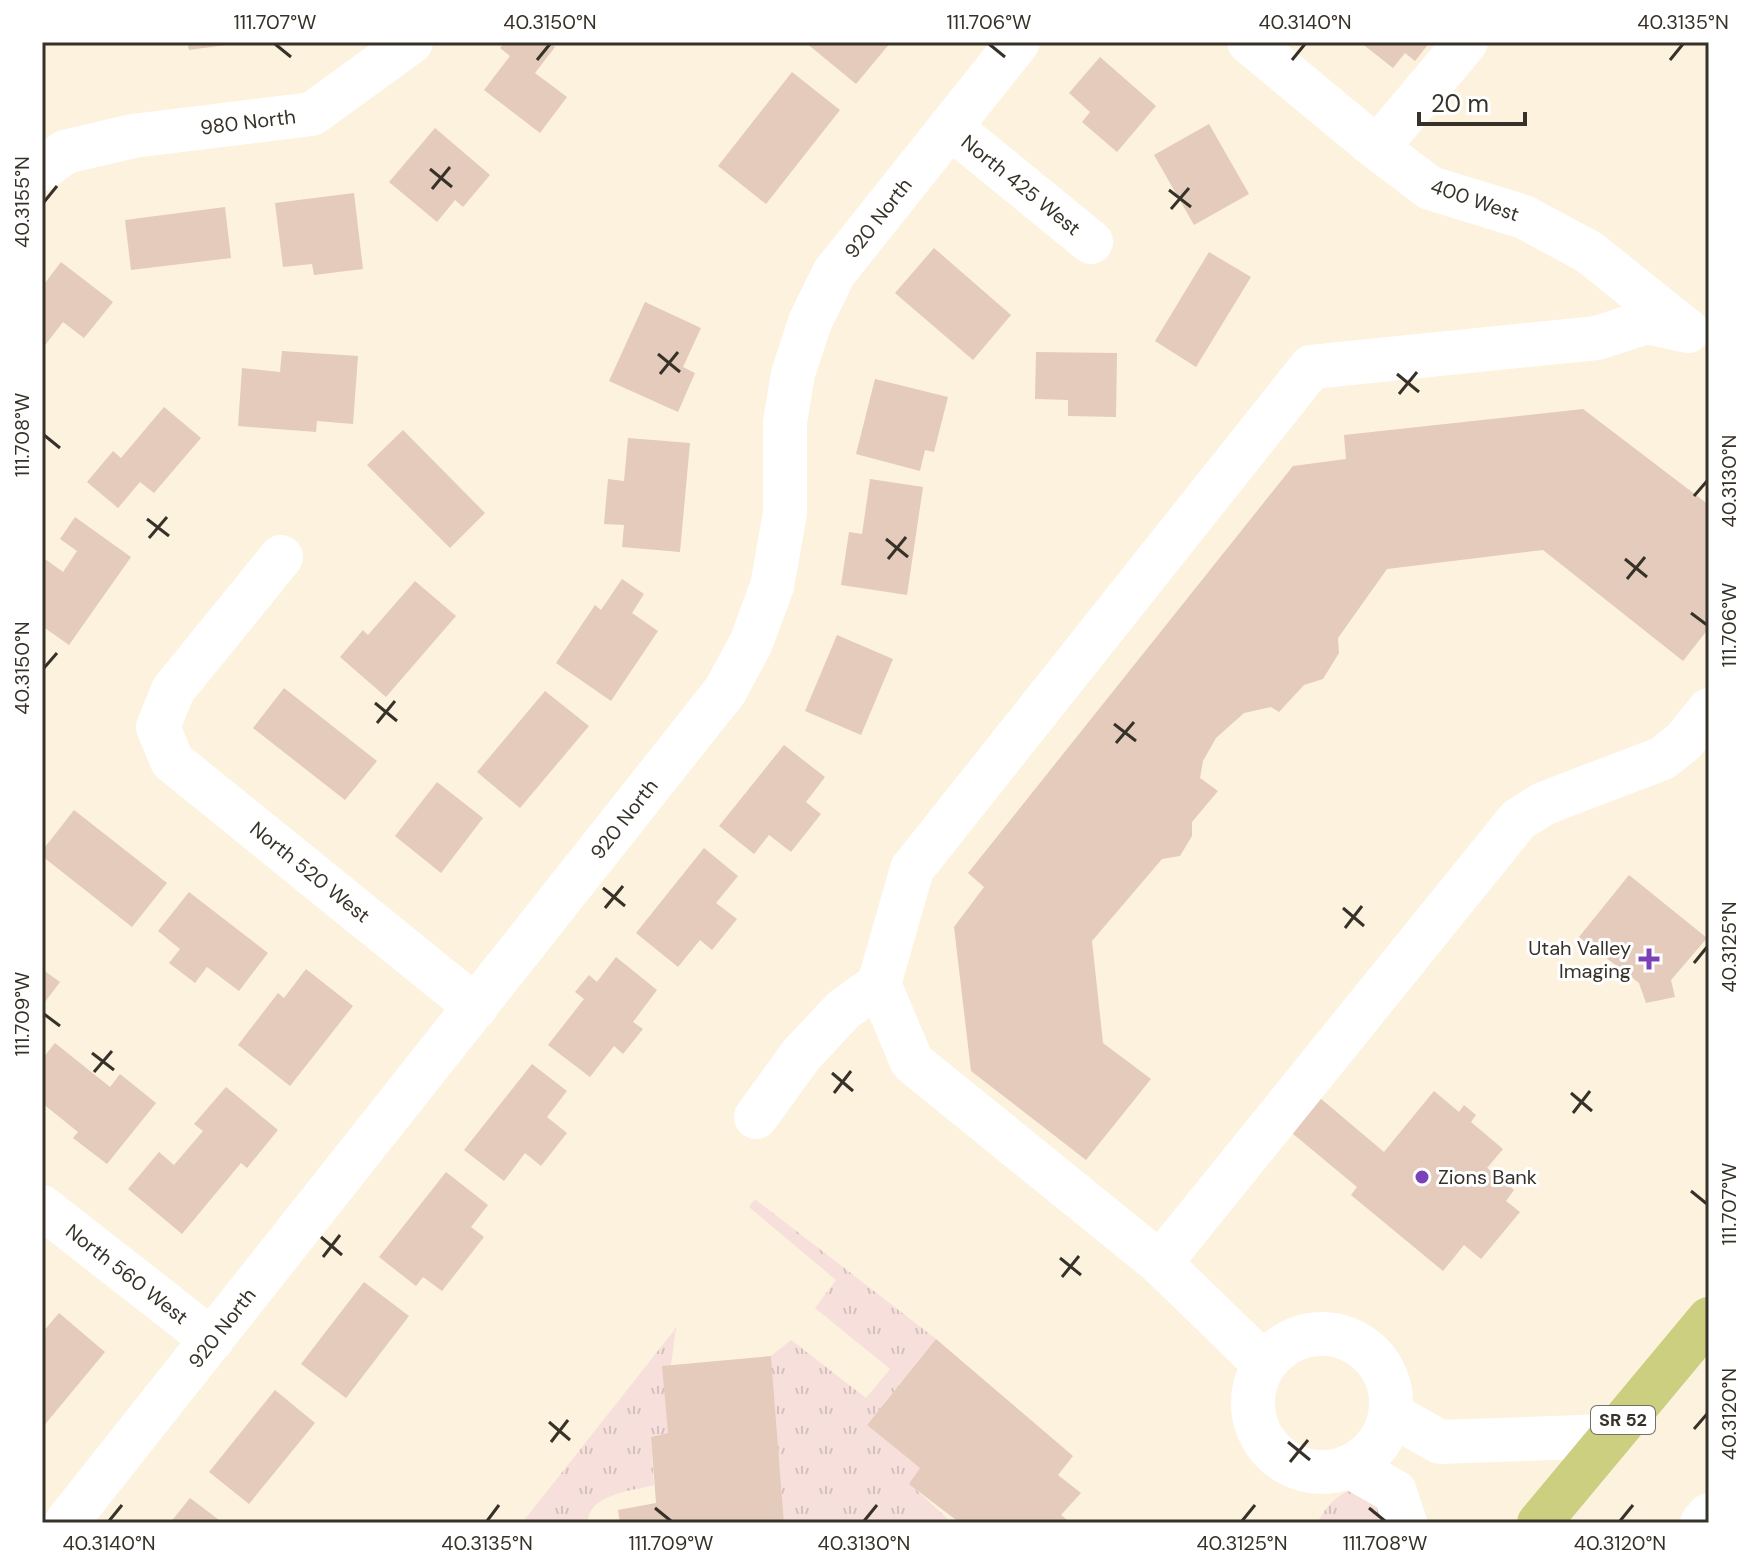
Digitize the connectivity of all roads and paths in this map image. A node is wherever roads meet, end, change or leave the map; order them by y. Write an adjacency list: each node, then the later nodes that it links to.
1 (411, 42): 7 (street, 980 North)
2 (1018, 42): 5 (street, 920 North)
3 (1249, 42): 6 (street, 400 West)
4 (1466, 42): 6 (street)
5 (950, 127): 8 (street, North 425 West); 13 (street, 920 North)
6 (1377, 148): 9 (street, 400 West)
7 (50, 151)
8 (1091, 242)
9 (1699, 340): 12 (street)
10 (281, 557): 13 (street, North 520 West)
11 (1709, 710): 16 (street)
12 (879, 984): 14 (street); 16 (street)
13 (476, 1007): 18 (street, 920 North)
14 (756, 1117)
15 (42, 1207): 18 (street, North 560 West)
16 (1160, 1263): 19 (street)
17 (1709, 1319): 21 (highway, SR 52)
18 (212, 1340): 24 (street, 920 North)
19 (1264, 1364): 20 (street); 22 (street)
20 (1392, 1415): 21 (street); 22 (street)
21 (1609, 1436): 26 (highway, SR 52)
22 (1351, 1467): 25 (street)
23 (1709, 1515): 27 (street)
24 (66, 1523)
25 (1405, 1523)
26 (1539, 1523)
27 (1702, 1523)

